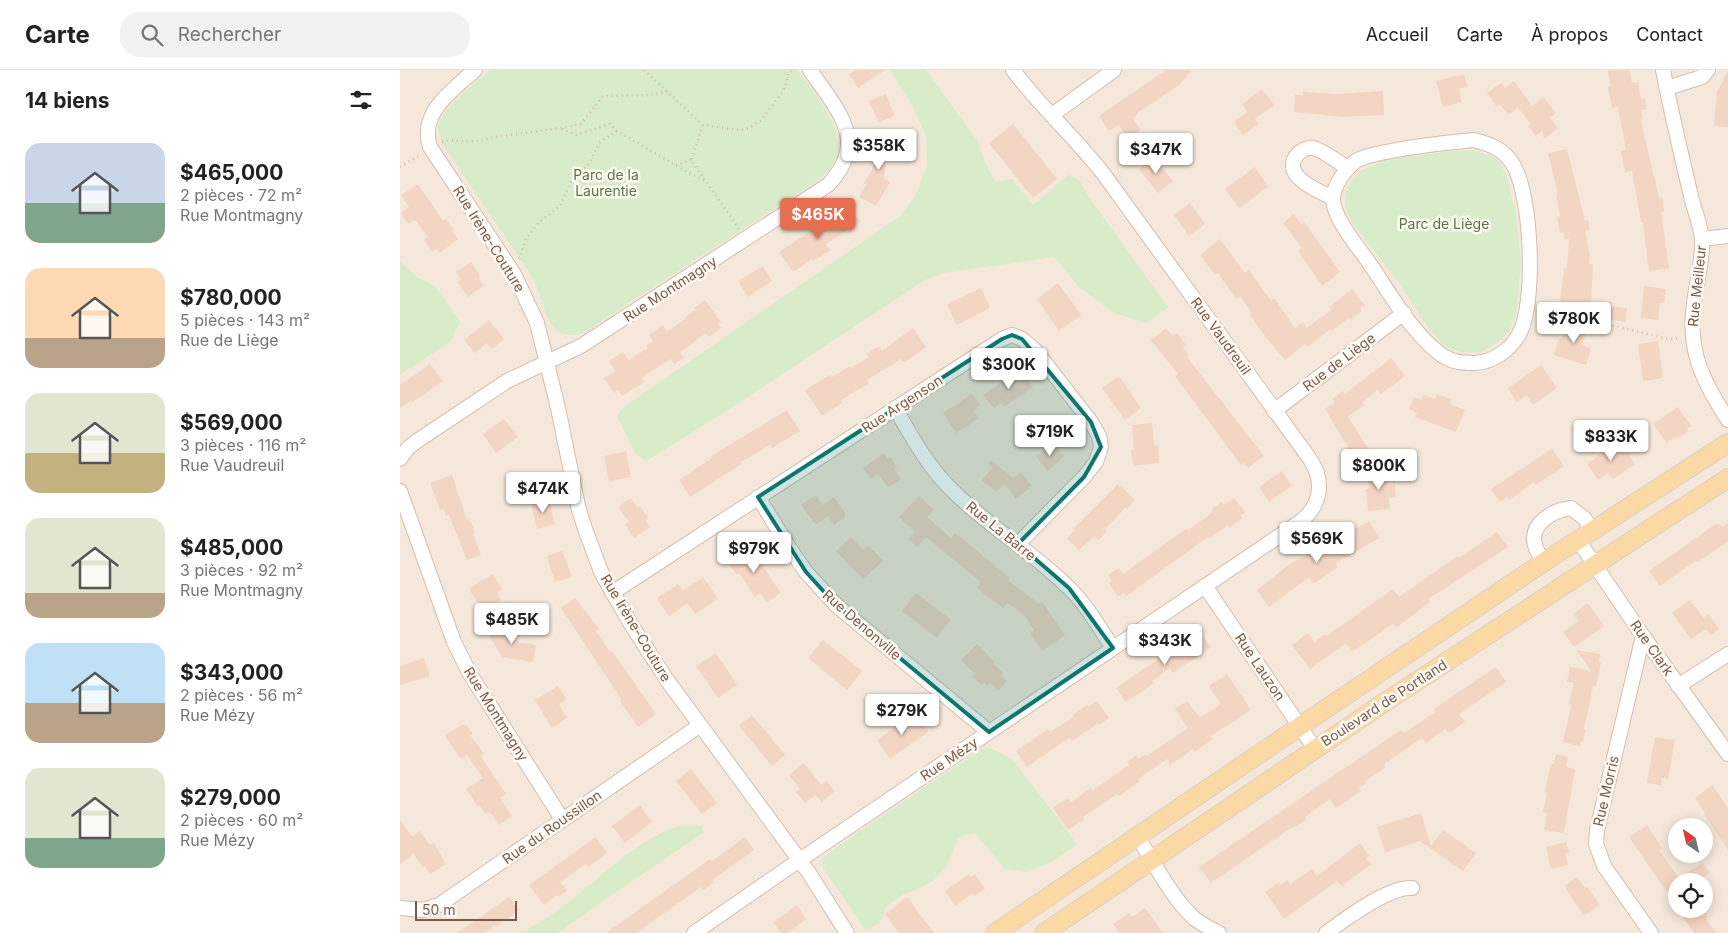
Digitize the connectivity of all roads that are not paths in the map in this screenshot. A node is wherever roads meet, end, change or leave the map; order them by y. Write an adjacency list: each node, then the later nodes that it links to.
1 (475, 70): 14 (street, Rue Irène-Couture)
2 (810, 70): 14 (street, Rue Montmagny)
3 (1013, 70): 8 (street, Rue Vaudreuil)
4 (1114, 70): 8 (street)
5 (1664, 70): 7 (street, Rue Meilleur)
6 (1708, 70): 7 (street)
7 (1667, 88): 12 (street, Rue Meilleur)
8 (1052, 114): 16 (street, Rue Vaudreuil)
9 (1348, 168): 10 (street); 10 (street); 13 (street)
10 (1333, 198): 13 (street)
11 (1728, 236): 12 (street)
12 (1702, 238): 17 (street, Rue Meilleur)
13 (1404, 313): 16 (street, Rue de Liège)
14 (546, 363): 19 (street, Rue Montmagny); 28 (street, Rue Irène-Couture)
15 (895, 408): 22 (street, Rue Argenson); 24 (street, Rue La Barre); 24 (street, Rue Argenson)
16 (1274, 410): 27 (street, Rue Vaudreuil)
17 (1728, 420)
18 (1728, 443): 23 (main road, Boulevard de Portland)
19 (400, 459)
20 (1728, 478): 26 (main road, Boulevard de Portland)
21 (400, 491): 38 (street, Rue Montmagny)
22 (758, 497): 28 (street, Rue Argenson); 35 (street, Rue Denonville)
23 (1585, 535): 25 (main road, Boulevard de Portland); 25 (street); 26 (street, Rue Clark)
24 (1018, 544): 30 (street, Rue La Barre)
25 (1544, 562): 34 (main road, Boulevard de Portland)
26 (1595, 565): 29 (street, Rue Clark); 36 (main road, Boulevard de Portland)
27 (1205, 586): 30 (street, Rue Mézy); 34 (street, Rue Lauzon)
28 (612, 593): 33 (street, Rue Irène-Couture)
29 (1643, 636): 32 (street, Rue Clark); 50 (street, Rue Morris)
30 (1113, 648): 35 (street, Rue Mézy)
31 (1728, 654): 32 (street)
32 (1678, 686): 37 (street, Rue Clark)
33 (699, 726): 38 (street, Rue du Roussillon); 41 (street, Rue Irène-Couture)
34 (1300, 726): 36 (street, Rue Lauzon); 39 (main road, Boulevard de Portland)
35 (989, 732): 41 (street, Rue Mézy)
36 (1315, 748): 40 (main road, Boulevard de Portland)
37 (1728, 754)
38 (562, 819): 43 (street, Rue du Roussillon)
39 (1137, 836): 40 (street); 46 (main road, Boulevard de Portland)
40 (1152, 859): 47 (main road, Boulevard de Portland); 48 (street)
41 (799, 860): 44 (street, Rue Mézy); 45 (street, Rue Irène-Couture)
42 (1412, 888): 49 (street)
43 (400, 908)
44 (694, 933)
45 (847, 933)
46 (995, 933)
47 (1044, 933)
48 (1219, 933)
49 (1326, 933)
50 (1651, 933)

